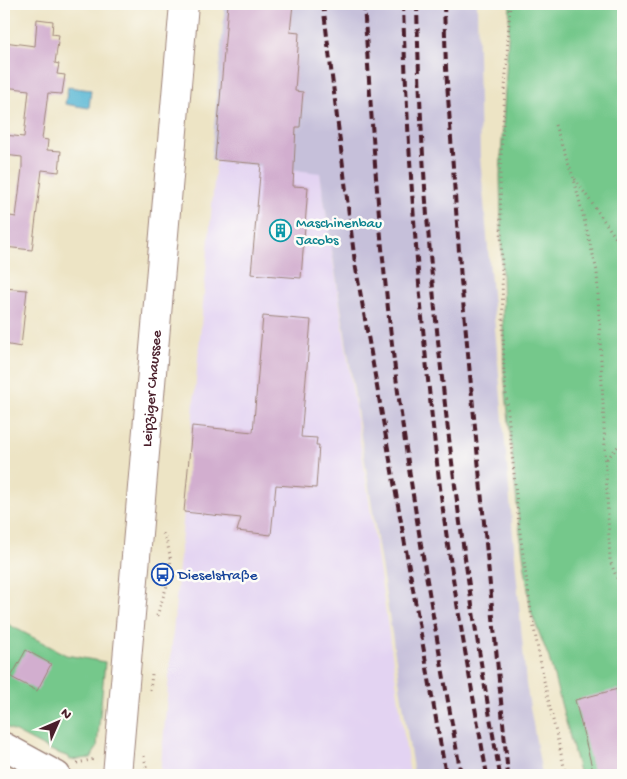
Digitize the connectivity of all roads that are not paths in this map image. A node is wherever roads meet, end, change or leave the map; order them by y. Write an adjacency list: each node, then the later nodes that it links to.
1 (184, 4): 4 (main road, Leipziger Chaussee)
2 (4, 746): 3 (street)
3 (57, 775)
4 (118, 775)

